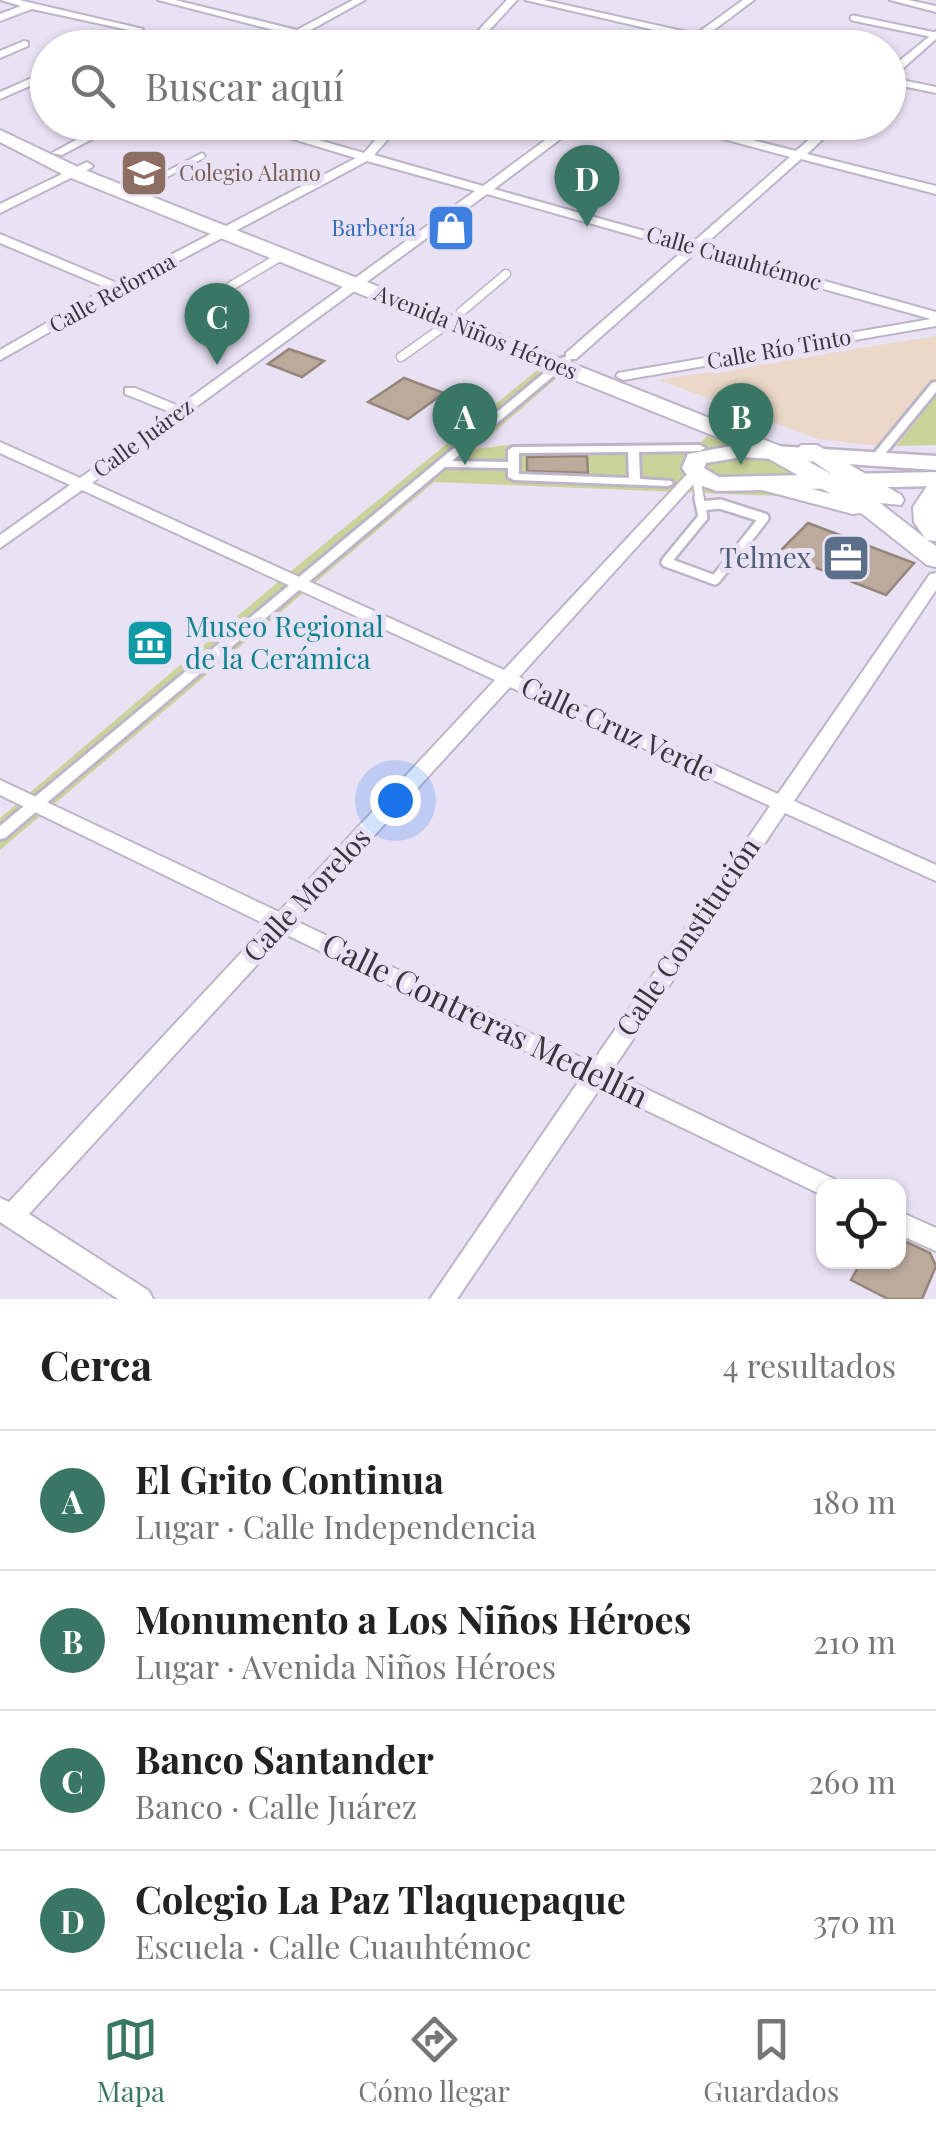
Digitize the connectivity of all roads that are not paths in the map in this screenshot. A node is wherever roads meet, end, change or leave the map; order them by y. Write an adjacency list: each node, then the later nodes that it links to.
1 (6, 0): 9 (street)
2 (44, 0): 9 (street)
3 (163, 0): 14 (street)
4 (360, 0): 15 (street)
5 (512, 0): 16 (street)
6 (530, 0): 17 (street)
7 (749, 0): 18 (street)
8 (895, 0): 10 (street)
9 (32, 6): 11 (street); 13 (street)
10 (936, 8)
11 (0, 18)
12 (853, 18): 19 (lane)
13 (136, 30)
14 (284, 30)
15 (307, 30)
16 (484, 30)
17 (666, 30)
18 (708, 30)
19 (936, 35): 22 (street)
20 (24, 44): 21 (street)
21 (0, 54)
22 (906, 62)
23 (30, 82): 26 (street)
24 (906, 82): 25 (street)
25 (936, 90)
26 (0, 96)
27 (0, 122): 29 (main road, Avenida Niños Héroes)
28 (0, 135): 41 (main road, Avenida Niños Héroes)
29 (30, 138)
30 (34, 140): 37 (main road, Avenida Niños Héroes)
31 (84, 140): 37 (street)
32 (304, 140): 40 (street, Calle Cuauhtémoc)
33 (382, 140): 40 (street)
34 (553, 140): 43 (street, Calle Juárez)
35 (736, 140): 39 (street)
36 (816, 140): 39 (street)
37 (58, 153): 41 (main road, Avenida Niños Héroes)
38 (202, 156): 42 (lane)
39 (798, 156): 44 (street); 48 (street)
40 (366, 158): 43 (street, Calle Cuauhtémoc); 46 (street, Calle Reforma)
41 (80, 169): 42 (main road, Avenida Niños Héroes); 45 (street); 46 (main road, Avenida Niños Héroes)
42 (142, 187): 46 (main road, Avenida Niños Héroes)
43 (483, 190): 48 (street, Calle Cuauhtémoc); 51 (street, Calle Juárez)
44 (936, 190)
45 (0, 210)
46 (231, 228): 49 (main road, Avenida Niños Héroes); 51 (main road, Avenida Niños Héroes); 53 (street, Calle Reforma)
47 (0, 238): 53 (street)
48 (695, 247): 55 (street, Calle Cuauhtémoc); 58 (street)
49 (282, 255): 51 (main road, Avenida Niños Héroes); 52 (lane)
50 (506, 274): 54 (lane)
51 (359, 279): 54 (main road, Avenida Niños Héroes); 62 (street, Calle Juárez)
52 (231, 286)
53 (117, 288): 56 (street, Calle Reforma)
54 (456, 317): 57 (lane); 58 (main road, Avenida Niños Héroes)
55 (936, 318): 59 (street, Calle Río Tinto)
56 (0, 356)
57 (400, 357)
58 (565, 361): 59 (main road, Avenida Niños Héroes); 66 (main road, Avenida Niños Héroes); 70 (street)
59 (623, 376): 67 (main road, Avenida Niños Héroes)
60 (936, 385): 68 (street)
61 (130, 391): 62 (street)
62 (180, 411): 79 (street, Calle Juárez)
63 (0, 448): 79 (street, Calle Cruz Verde)
64 (633, 448): 65 (street); 71 (street); 75 (street)
65 (700, 448)
66 (772, 451): 67 (main road); 72 (main road); 74 (main road, Avenida Niños Héroes)
67 (816, 453): 69 (main road); 76 (main road, Avenida Niños Héroes)
68 (880, 453)
69 (936, 463)
70 (443, 464): 71 (street); 88 (street)
71 (514, 465): 75 (street)
72 (695, 474): 81 (main road); 82 (lane); 89 (street, Calle Morelos)
73 (936, 480): 76 (main road)
74 (829, 481): 76 (main road); 78 (main road); 83 (main road, Avenida Niños Héroes)
75 (635, 482): 77 (street)
76 (866, 482): 84 (main road, Avenida Niños Héroes)
77 (667, 483)
78 (763, 483): 81 (main road); 83 (main road)
79 (80, 485): 85 (street, Calle Juárez); 88 (street, Calle Cruz Verde)
80 (936, 491): 84 (main road)
81 (718, 494): 82 (lane); 82 (lane)
82 (700, 506)
83 (880, 514): 86 (main road, Avenida Niños Héroes)
84 (935, 535)
85 (0, 543)
86 (936, 558)
87 (936, 578): 91 (street, Calle Constitución)
88 (301, 582): 89 (street, Calle Cruz Verde); 92 (street)
89 (507, 678): 91 (street, Calle Cruz Verde); 95 (street, Calle Morelos)
90 (0, 787): 92 (street, Calle Contreras Medellín)
91 (779, 803): 94 (street, Calle Cruz Verde); 96 (street, Calle Constitución)
92 (35, 805): 93 (street); 95 (street, Calle Contreras Medellín)
93 (0, 834)
94 (936, 874)
95 (281, 923): 96 (street, Calle Contreras Medellín); 98 (street, Calle Morelos)
96 (596, 1074): 97 (street, Calle Contreras Medellín); 102 (street, Calle Constitución)
97 (816, 1181)
98 (4, 1218): 101 (street)
99 (906, 1226): 100 (street)
100 (936, 1240)
101 (140, 1299)
102 (443, 1299)

